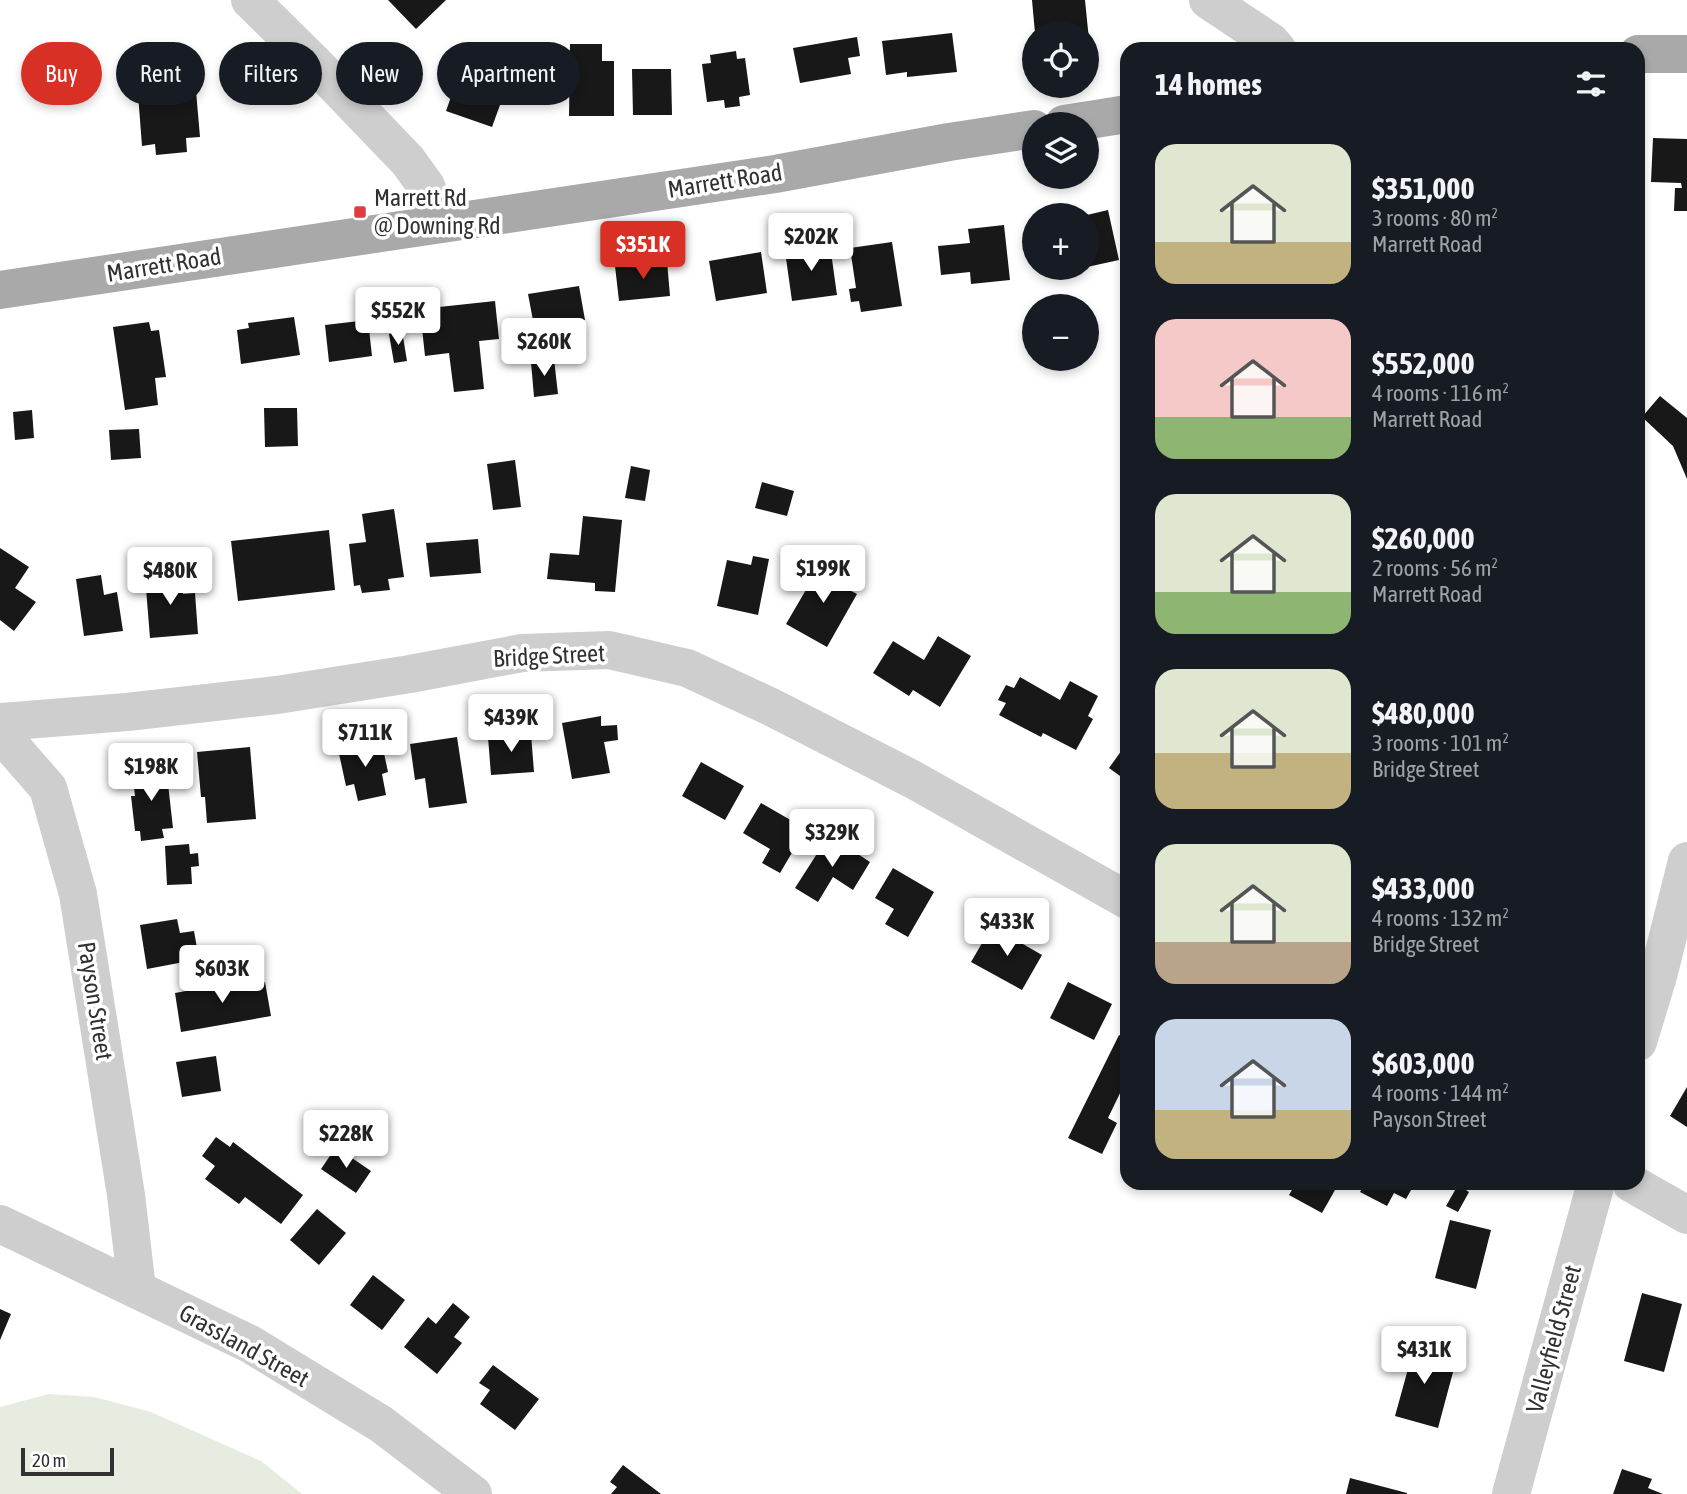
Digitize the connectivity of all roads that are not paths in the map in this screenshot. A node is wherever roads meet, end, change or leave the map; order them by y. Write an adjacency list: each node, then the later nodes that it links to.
1 (250, 0): 9 (street)
2 (1208, 0): 3 (street)
3 (1271, 42)
4 (1645, 54): 5 (main road)
5 (1687, 54)
6 (1120, 115): 7 (main road)
7 (1099, 118)
8 (1022, 131): 9 (main road, Marrett Road)
9 (440, 223): 10 (main road, Marrett Road)
10 (0, 290)
11 (0, 722): 14 (street, Bridge Street)
12 (0, 733): 20 (street, Payson Street)
13 (1687, 861): 15 (street)
14 (1120, 896)
15 (1645, 1019)
16 (1594, 1190): 22 (street, Valleyfield Street)
17 (1643, 1190): 18 (street)
18 (1687, 1215)
19 (0, 1224): 20 (street, Grassland Street)
20 (137, 1289): 21 (street, Grassland Street)
21 (454, 1488)
22 (1511, 1494)

